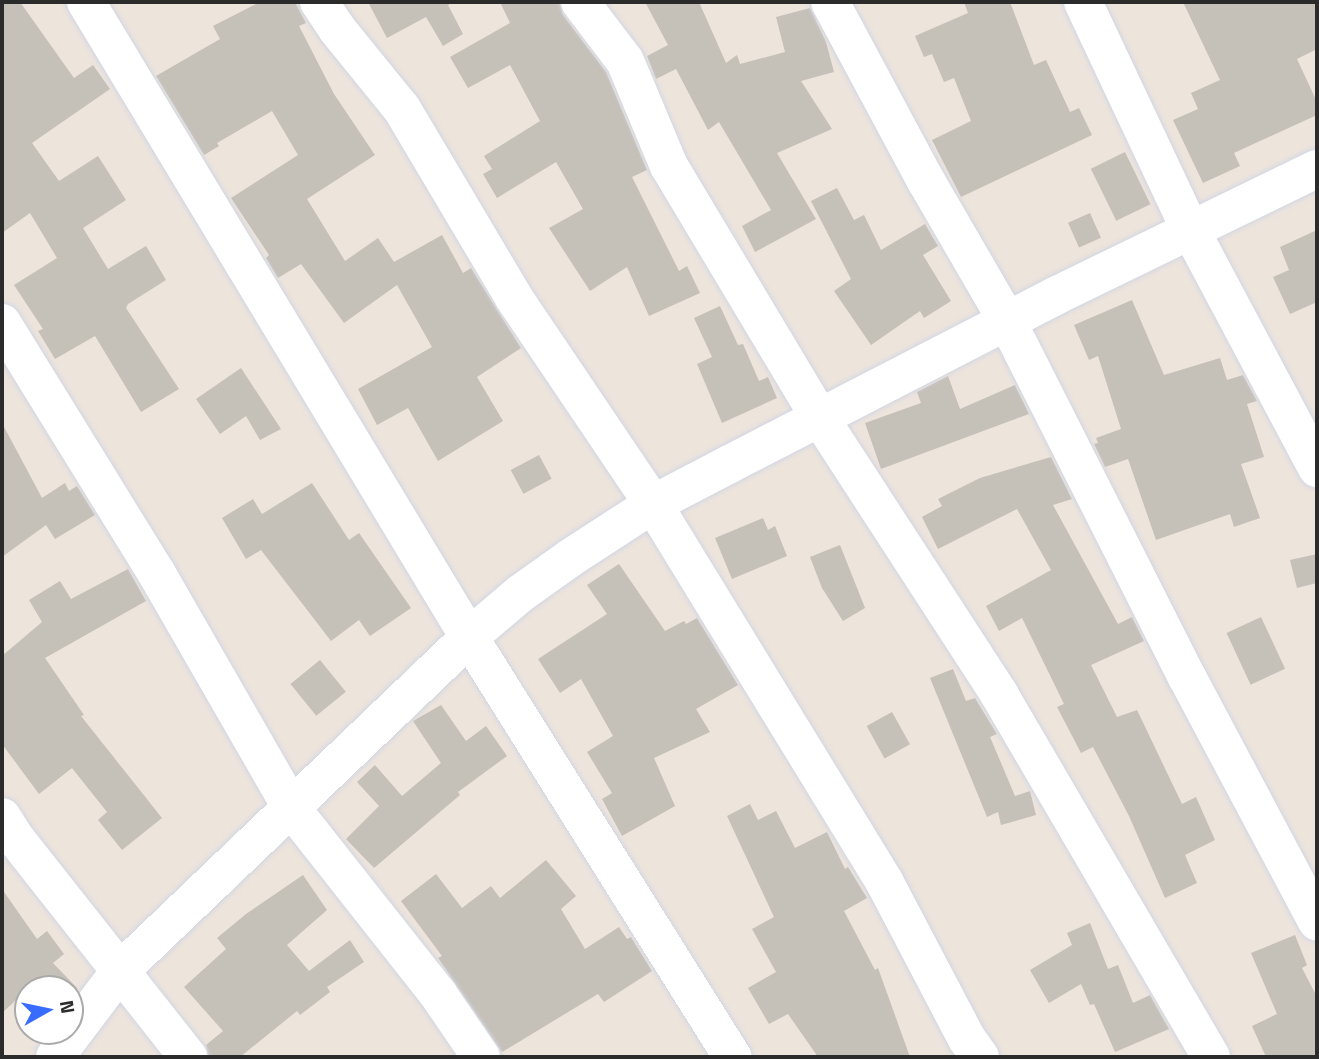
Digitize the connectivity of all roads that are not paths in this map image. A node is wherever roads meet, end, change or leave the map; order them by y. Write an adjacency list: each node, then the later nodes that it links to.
1 (86, 2): 13 (street)
2 (319, 2): 12 (street)
3 (580, 2): 10 (street)
4 (830, 2): 8 (street)
5 (1083, 2): 7 (street)
6 (1317, 169): 7 (street)
7 (1190, 229): 8 (street); 11 (street)
8 (1007, 321): 10 (street); 16 (street)
9 (2, 323): 14 (street)
10 (820, 418): 12 (street); 23 (street)
11 (1317, 468)
12 (653, 504): 13 (street); 22 (street)
13 (468, 637): 14 (street); 21 (street)
14 (292, 809): 17 (street); 20 (street)
15 (2, 817): 17 (street)
16 (1317, 922)
17 (120, 971): 18 (street); 19 (street)
18 (55, 1057)
19 (188, 1057)
20 (481, 1057)
21 (732, 1057)
22 (981, 1057)
23 (1211, 1057)

